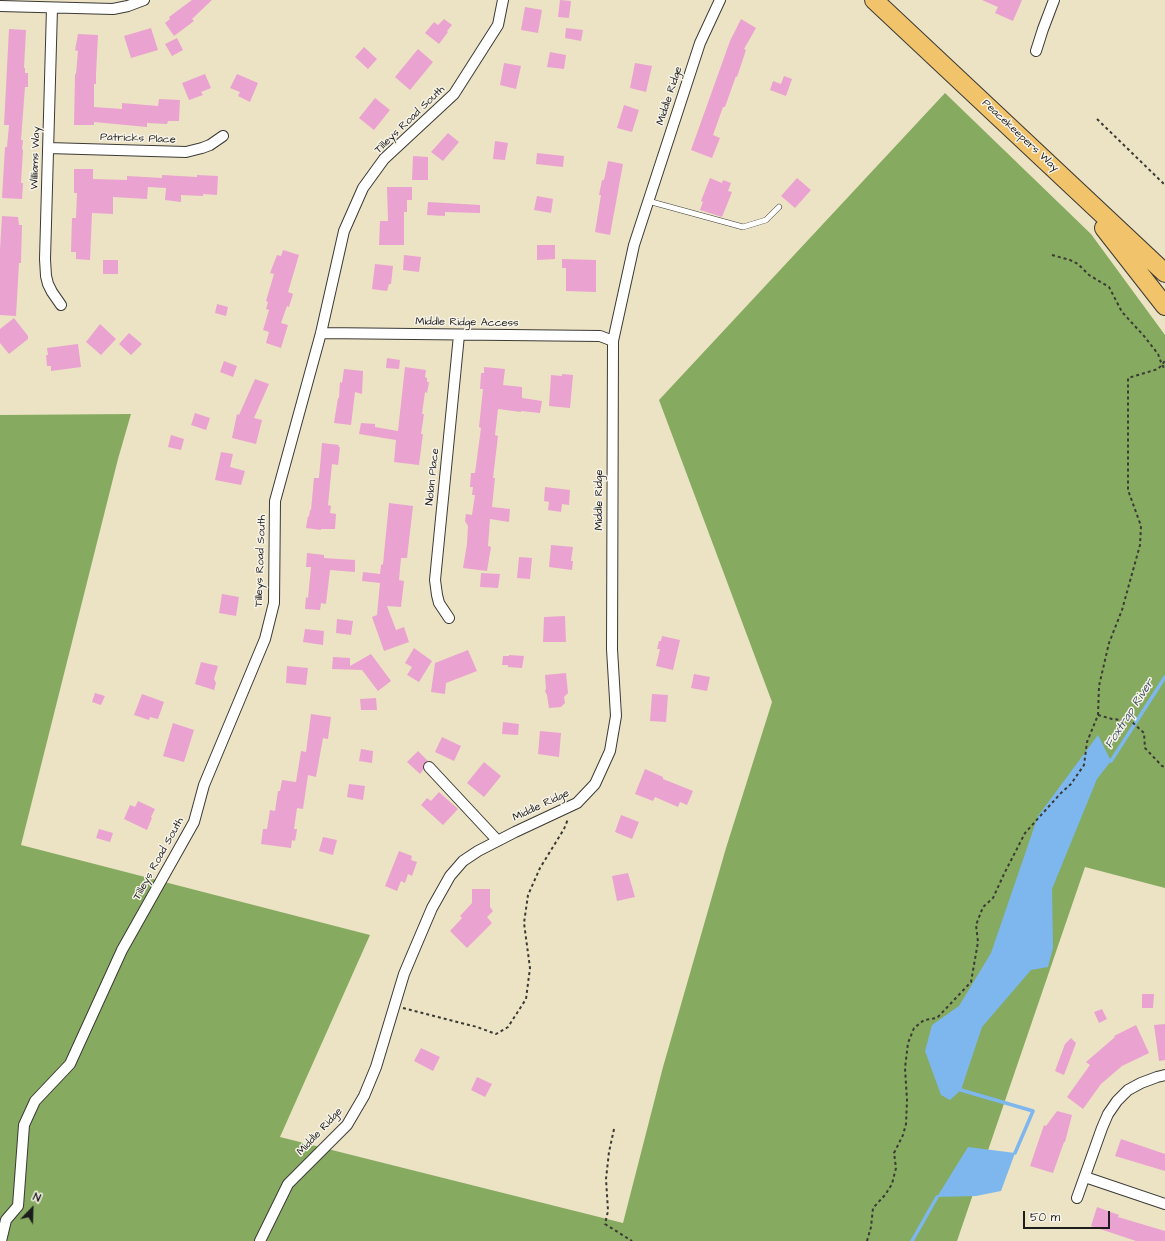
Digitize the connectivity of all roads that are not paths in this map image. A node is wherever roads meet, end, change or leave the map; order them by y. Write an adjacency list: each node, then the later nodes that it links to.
1 (144, 0): 7 (street)
2 (503, 0): 17 (street, Tilleys Road South)
3 (720, 0): 12 (street, Middle Ridge)
4 (874, 0): 11 (highway, Peacekeepers Way)
5 (1054, 0): 8 (street)
6 (0, 6): 7 (street)
7 (52, 8): 10 (street, Williams Way)
8 (1036, 51)
9 (223, 136): 10 (street, Patricks Place)
10 (48, 148): 15 (street, Williams Way)
11 (1070, 183): 14 (highway, Peacekeepers Way); 16 (highway)
12 (648, 201): 13 (lane); 19 (street, Middle Ridge)
13 (779, 207)
14 (1165, 273)
15 (61, 305)
16 (1165, 306)
17 (321, 332): 18 (street, Middle Ridge Access); 27 (street, Tilleys Road South)
18 (459, 335): 19 (street, Middle Ridge Access); 20 (street, Nolan Place)
19 (613, 341): 22 (street, Middle Ridge)
20 (449, 618)
21 (428, 767): 22 (street)
22 (497, 840): 28 (street, Middle Ridge)
23 (1165, 1075): 24 (street)
24 (1085, 1177): 25 (street); 26 (street)
25 (1077, 1198)
26 (1165, 1204)
27 (1, 1241)
28 (260, 1241)

